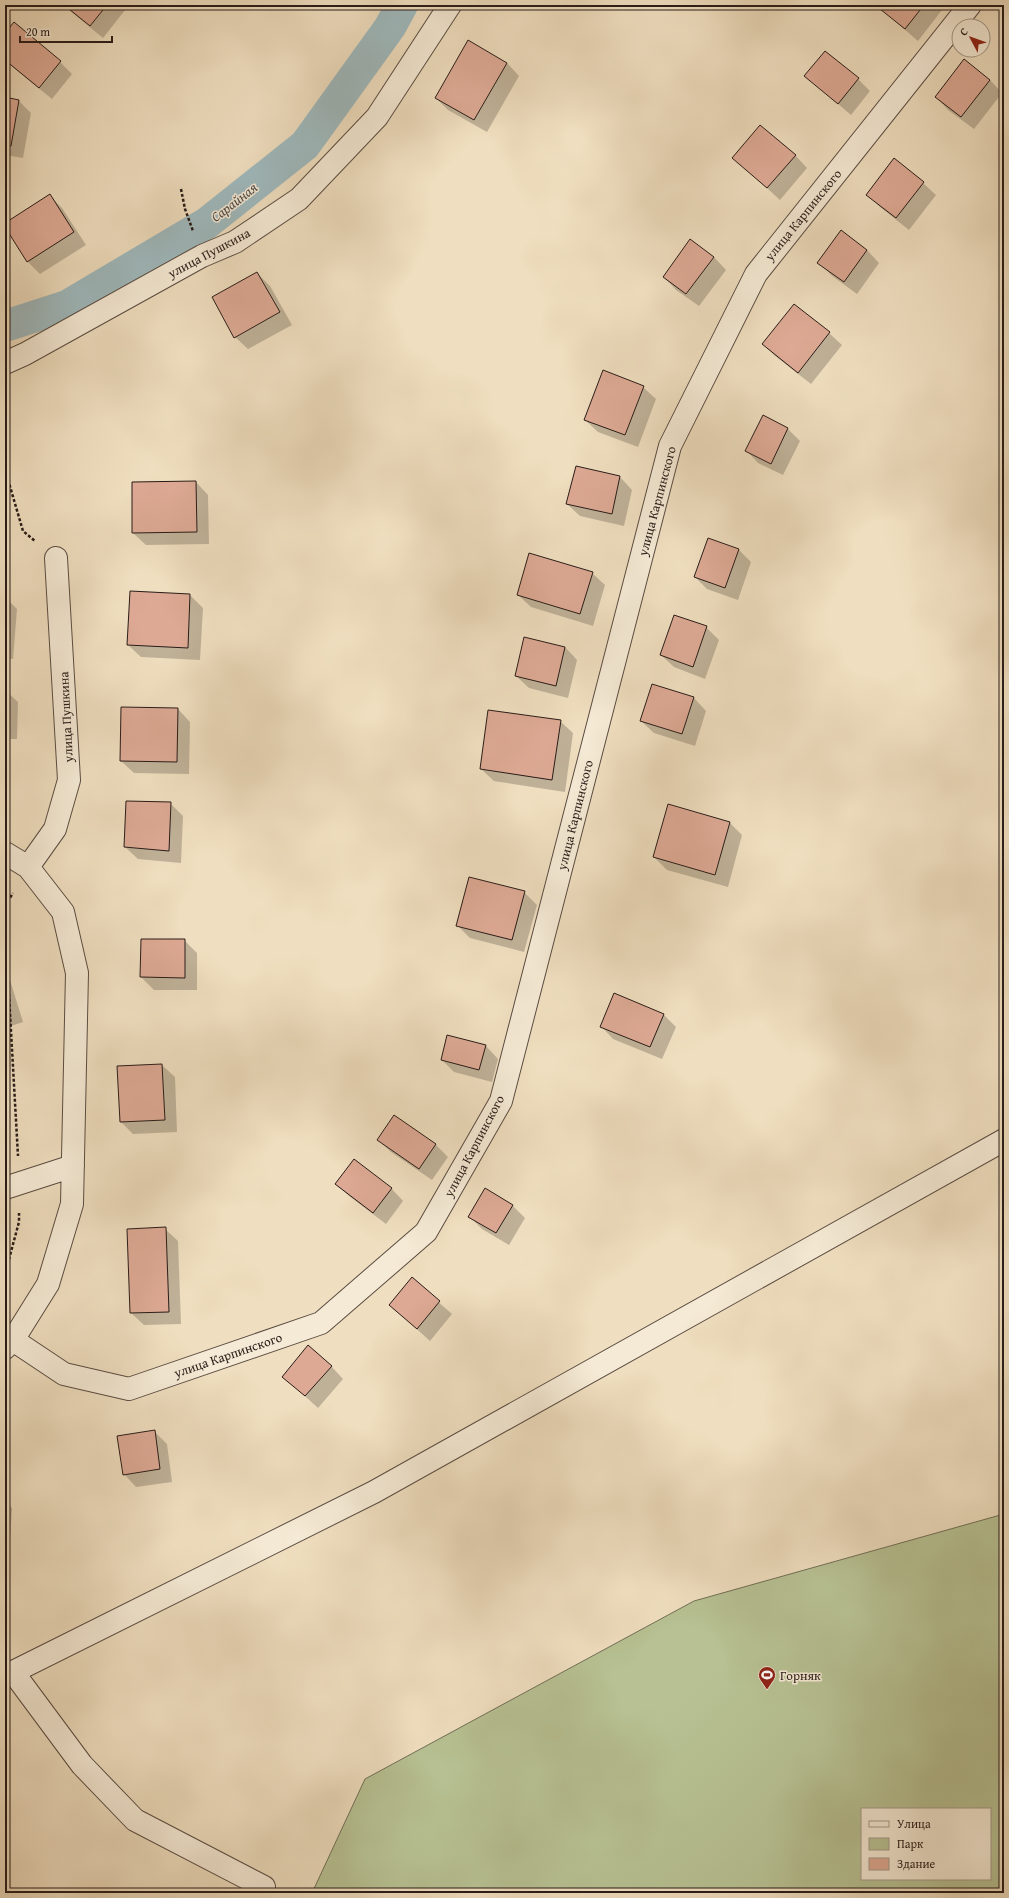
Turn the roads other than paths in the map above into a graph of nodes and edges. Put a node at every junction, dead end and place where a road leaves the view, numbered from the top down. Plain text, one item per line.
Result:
1 (450, 5) edge
2 (970, 5) edge
3 (5, 363) edge
4 (56, 558) road end
5 (5, 853) edge
6 (28, 867) junction
7 (1004, 1140) edge
8 (73, 1166) junction
9 (12, 1185) edge
10 (9, 1344) edge
11 (9, 1674) edge
12 (261, 1893) edge

1 - 3 street, улица Пушкина
2 - 10 street, улица Карпинского
4 - 6 street, улица Пушкина
5 - 6 street
6 - 8 street
7 - 11 street
8 - 9 street
8 - 10 street
11 - 12 street

